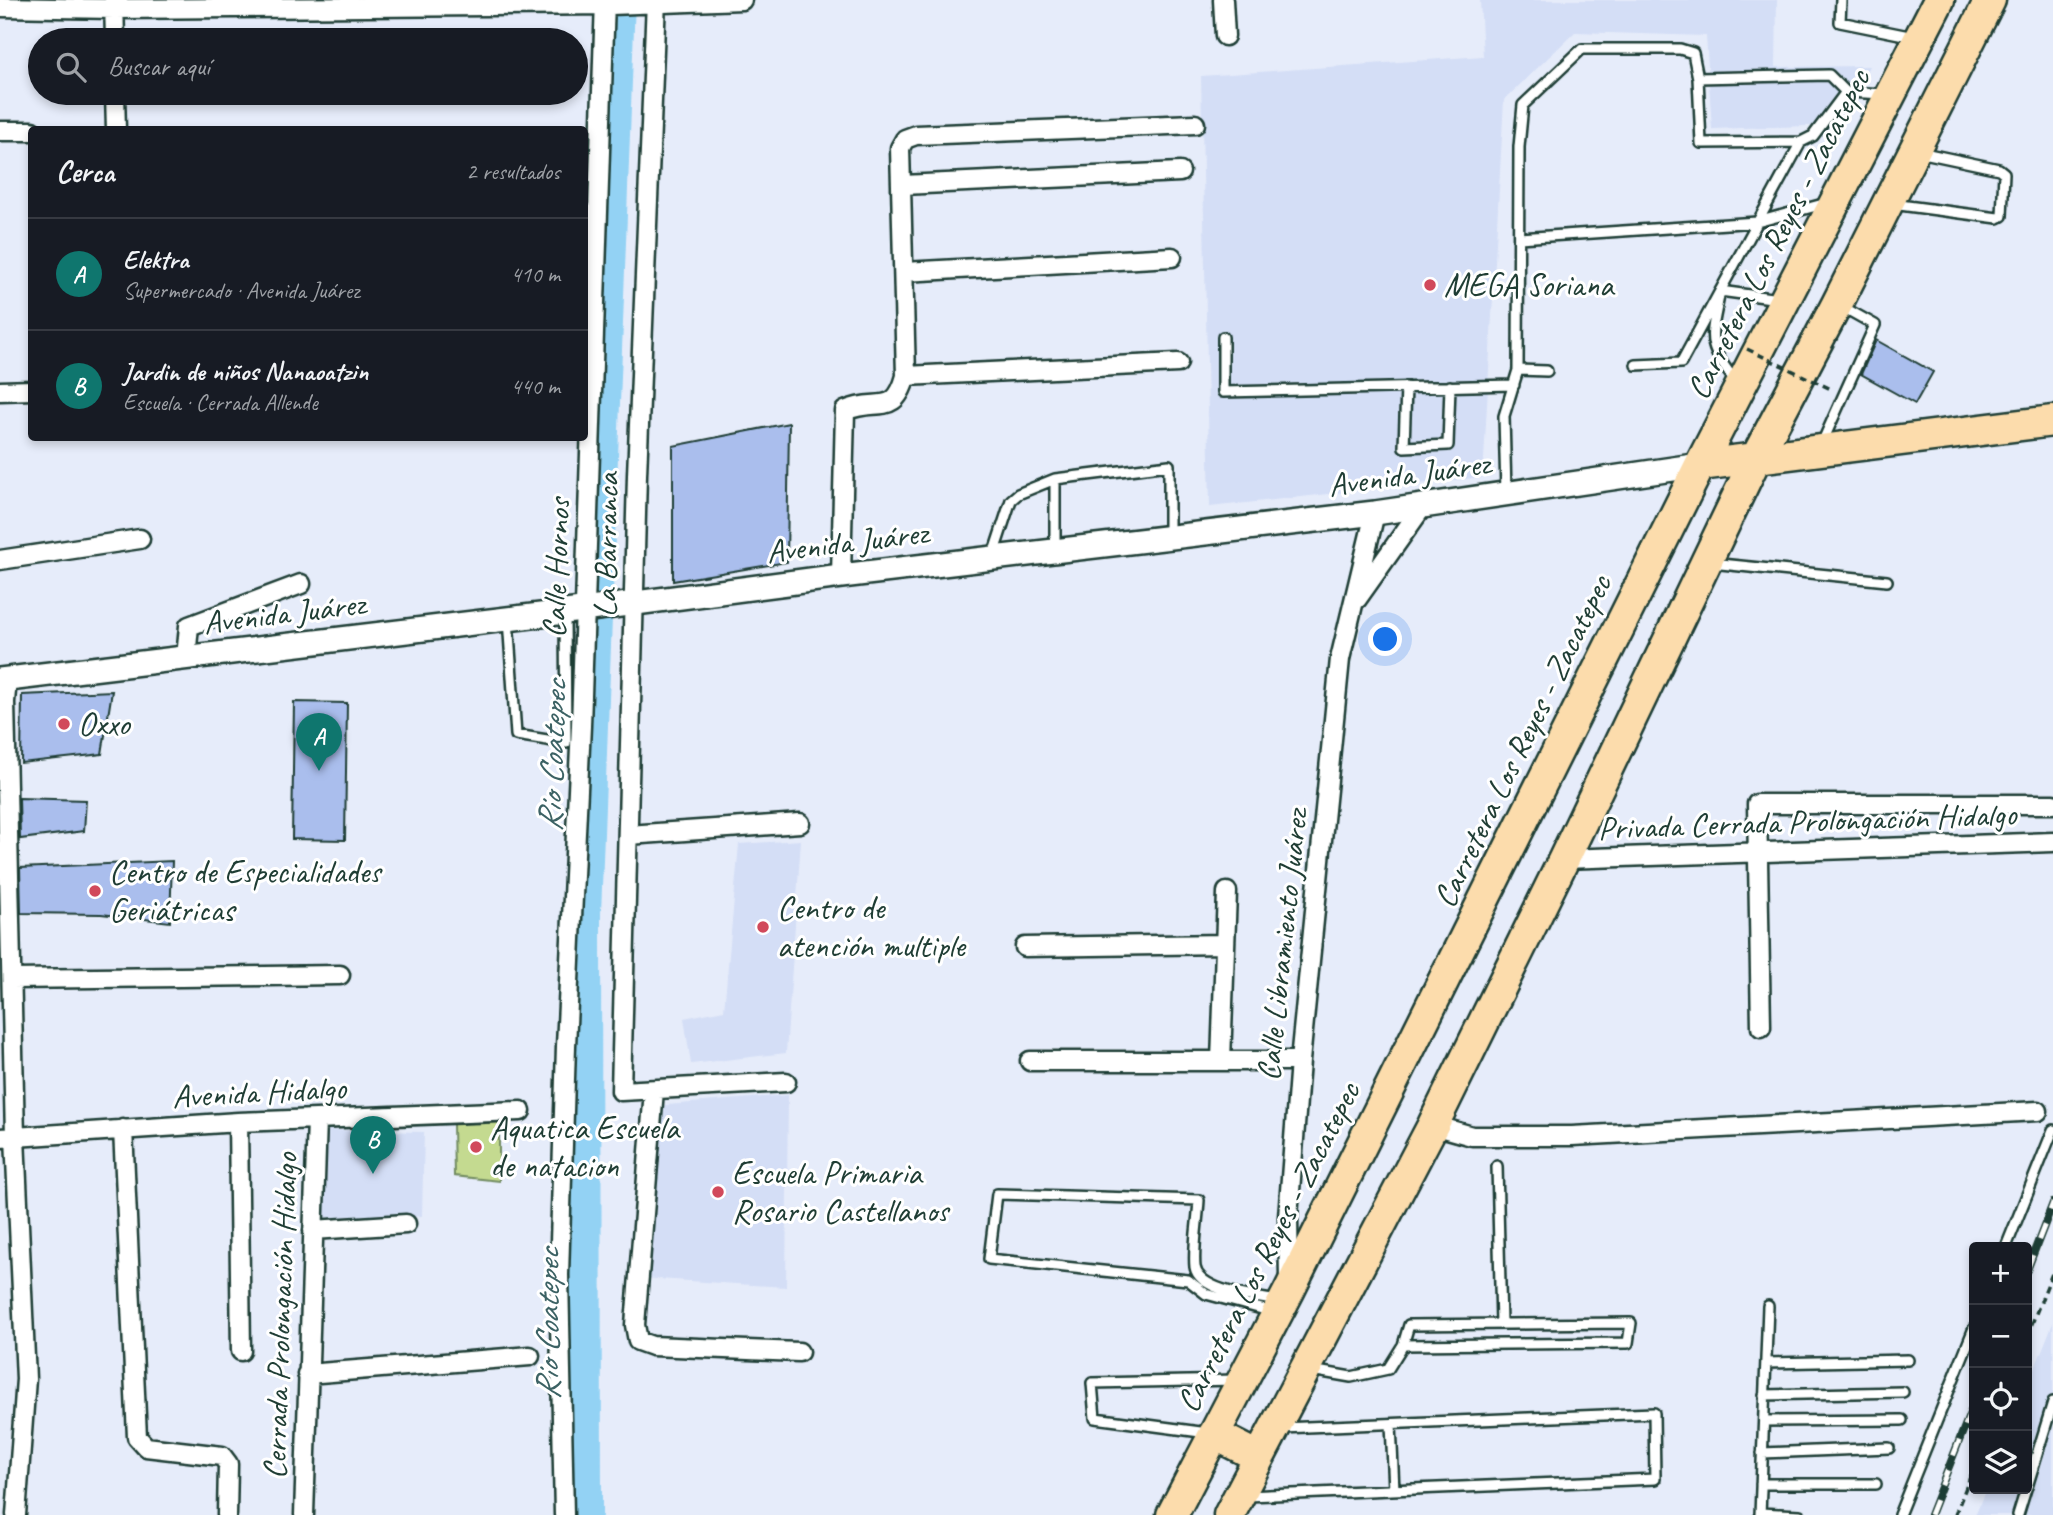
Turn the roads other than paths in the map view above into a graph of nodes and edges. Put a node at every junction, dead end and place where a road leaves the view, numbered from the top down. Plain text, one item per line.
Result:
1 (742, 0) edge
2 (1223, 0) edge
3 (1841, 0) edge
4 (1939, 0) edge
5 (1990, 0) edge
6 (607, 3) edge
7 (654, 3) edge
8 (114, 4) edge
9 (0, 7) edge
10 (114, 28) edge
11 (1225, 36) dead end
12 (1919, 38) junction
13 (1698, 78) junction
14 (1846, 92) junction
15 (1891, 94) junction
16 (115, 105) edge
17 (1195, 124) dead end
18 (116, 126) edge
19 (0, 131) edge
20 (28, 131) edge
21 (1801, 142) junction
22 (1914, 151) junction
23 (1180, 172) dead end
24 (903, 185) junction
25 (1836, 201) junction
26 (1887, 203) junction
27 (1757, 222) junction
28 (1519, 238) junction
29 (1172, 257) dead end
30 (904, 272) junction
31 (1720, 290) junction
32 (1785, 300) junction
33 (1837, 303) junction
34 (1223, 337) dead end
35 (1178, 363) dead end
36 (1636, 365) dead end
37 (1518, 370) junction
38 (1547, 371) dead end
39 (906, 376) junction
40 (1514, 385) junction
41 (1450, 386) junction
42 (1406, 387) junction
43 (1741, 387) junction
44 (28, 390) edge
45 (0, 391) edge
46 (588, 398) edge
47 (2053, 421) edge
48 (586, 441) edge
49 (1819, 451) junction
50 (1756, 458) junction
51 (1700, 465) junction
52 (1055, 479) junction
53 (1506, 494) junction
54 (1423, 506) junction
55 (1375, 513) junction
56 (1169, 537) junction
57 (140, 539) dead end
58 (1055, 551) junction
59 (992, 558) junction
60 (0, 560) edge
61 (1706, 562) junction
62 (841, 576) junction
63 (1887, 581) dead end
64 (301, 584) dead end
65 (625, 605) junction
66 (1351, 607) junction
67 (580, 610) junction
68 (508, 619) junction
69 (186, 658) junction
70 (4, 680) edge
71 (2053, 804) edge
72 (800, 823) dead end
73 (628, 835) junction
74 (2053, 842) edge
75 (1757, 851) junction
76 (1564, 859) junction
77 (1227, 892) dead end
78 (1225, 944) junction
79 (1025, 947) dead end
80 (340, 975) dead end
81 (12, 979) junction
82 (1761, 1027) dead end
83 (1030, 1061) dead end
84 (1221, 1061) junction
85 (1300, 1061) junction
86 (786, 1082) dead end
87 (654, 1090) junction
88 (521, 1111) dead end
89 (2038, 1111) dead end
90 (317, 1119) junction
91 (239, 1122) junction
92 (1433, 1125) junction
93 (123, 1129) junction
94 (2053, 1130) edge
95 (8, 1138) edge
96 (1497, 1166) dead end
97 (406, 1224) dead end
98 (313, 1230) junction
99 (2008, 1242) edge
100 (1283, 1302) junction
101 (1768, 1306) dead end
102 (1501, 1324) junction
103 (1969, 1340) edge
104 (1403, 1346) junction
105 (241, 1351) dead end
106 (799, 1352) dead end
107 (530, 1356) dead end
108 (1908, 1360) dead end
109 (1766, 1363) junction
110 (1305, 1369) junction
111 (307, 1374) junction
112 (1242, 1380) junction
113 (1902, 1392) dead end
114 (1764, 1395) junction
115 (2053, 1402) edge
116 (1902, 1420) dead end
117 (1763, 1421) junction
118 (1391, 1424) junction
119 (1274, 1428) junction
120 (1214, 1434) junction
121 (1889, 1448) dead end
122 (1762, 1452) junction
123 (1259, 1457) junction
124 (2032, 1469) edge
125 (1761, 1484) junction
126 (1876, 1484) dead end
127 (1394, 1490) junction
128 (2024, 1494) edge
129 (1233, 1506) edge
130 (1760, 1514) edge
131 (16, 1515) edge
132 (227, 1515) edge
133 (303, 1515) edge
134 (564, 1515) edge
135 (1172, 1515) edge
136 (1800, 1515) edge
137 (1899, 1515) edge
138 (2018, 1515) edge

1 - 7 street
2 - 11 street
3 - 12 lane
4 - 12 main road, Carretera Los Reyes - Zacatepec
5 - 22 main road
6 - 7 street
6 - 8 street
6 - 46 street, Calle Hornos
7 - 65 street, La Barranca
8 - 9 street
8 - 10 street
12 - 15 main road, Carretera Los Reyes - Zacatepec
13 - 14 lane
13 - 21 lane
13 - 28 lane
14 - 15 lane
14 - 21 lane
15 - 25 main road, Carretera Los Reyes - Zacatepec
16 - 18 street
17 - 24 street
19 - 20 street
21 - 27 lane
22 - 26 main road
22 - 26 lane
23 - 24 street
24 - 30 street
25 - 27 lane
25 - 32 main road, Carretera Los Reyes - Zacatepec
26 - 33 main road
27 - 28 lane
27 - 31 lane
28 - 37 lane
29 - 30 street
30 - 39 street
31 - 32 lane
31 - 36 lane
31 - 43 lane
32 - 43 main road, Carretera Los Reyes - Zacatepec
33 - 49 lane
33 - 50 main road
34 - 42 lane
35 - 39 street
37 - 38 lane
37 - 40 lane
39 - 62 street
40 - 41 lane
40 - 53 lane
41 - 42 lane
41 - 42 lane
43 - 51 main road, Carretera Los Reyes - Zacatepec
44 - 45 street
47 - 49 main road
48 - 67 street, Calle Hornos
49 - 50 main road
50 - 51 main road
50 - 61 main road
51 - 53 street, Avenida Juárez
51 - 100 main road, Carretera Los Reyes - Zacatepec
52 - 56 lane
52 - 58 lane
52 - 59 lane
53 - 54 street, Avenida Juárez
54 - 55 street, Avenida Juárez
54 - 66 street, Calle Libramiento Juárez
55 - 56 street, Avenida Juárez
55 - 66 street, Calle Libramiento Juárez
56 - 58 street, Avenida Juárez
57 - 60 street
58 - 59 street, Avenida Juárez
59 - 62 street, Avenida Juárez
61 - 63 lane
61 - 76 main road
62 - 65 street, Avenida Juárez
64 - 69 street
65 - 67 street, Avenida Juárez
65 - 73 street, La Barranca
66 - 85 street, Calle Libramiento Juárez
67 - 68 street, Avenida Juárez
67 - 68 lane
67 - 134 street, Calle Hornos
68 - 69 street, Avenida Juárez
69 - 70 street, Avenida Juárez
70 - 81 street
71 - 75 street
72 - 73 street
73 - 87 street, La Barranca
74 - 75 street, Privada Cerrada Prolongación Hidalgo
75 - 76 street, Privada Cerrada Prolongación Hidalgo
75 - 82 street
76 - 92 main road
77 - 78 street
78 - 79 street
78 - 84 street
80 - 81 street
81 - 95 street
83 - 84 street
84 - 85 street
85 - 100 street, Calle Libramiento Juárez
86 - 87 street
87 - 106 street
88 - 90 street, Avenida Hidalgo
89 - 92 street
90 - 91 street, Avenida Hidalgo
90 - 98 street, Cerrada Prolongación Hidalgo
91 - 93 street, Avenida Hidalgo
91 - 105 street
92 - 110 main road
93 - 95 street, Avenida Hidalgo
93 - 132 street
94 - 99 lane
95 - 131 street
96 - 102 lane
97 - 98 street
98 - 111 street, Cerrada Prolongación Hidalgo
100 - 100 lane
100 - 112 main road, Carretera Los Reyes - Zacatepec
101 - 109 lane
102 - 104 lane
102 - 104 lane
103 - 137 lane
104 - 110 lane
107 - 111 street
108 - 109 lane
109 - 114 lane
110 - 119 main road
111 - 133 street, Cerrada Prolongación Hidalgo
112 - 120 main road, Carretera Los Reyes - Zacatepec
112 - 120 lane
113 - 114 lane
114 - 117 lane
115 - 124 lane
116 - 117 lane
117 - 122 lane
118 - 119 lane
118 - 127 lane
118 - 127 lane
119 - 123 main road
120 - 123 main road
120 - 135 main road, Carretera Los Reyes - Zacatepec
121 - 122 lane
122 - 125 lane
123 - 129 main road
125 - 126 lane
125 - 130 lane
127 - 129 lane
128 - 138 lane
130 - 136 lane

